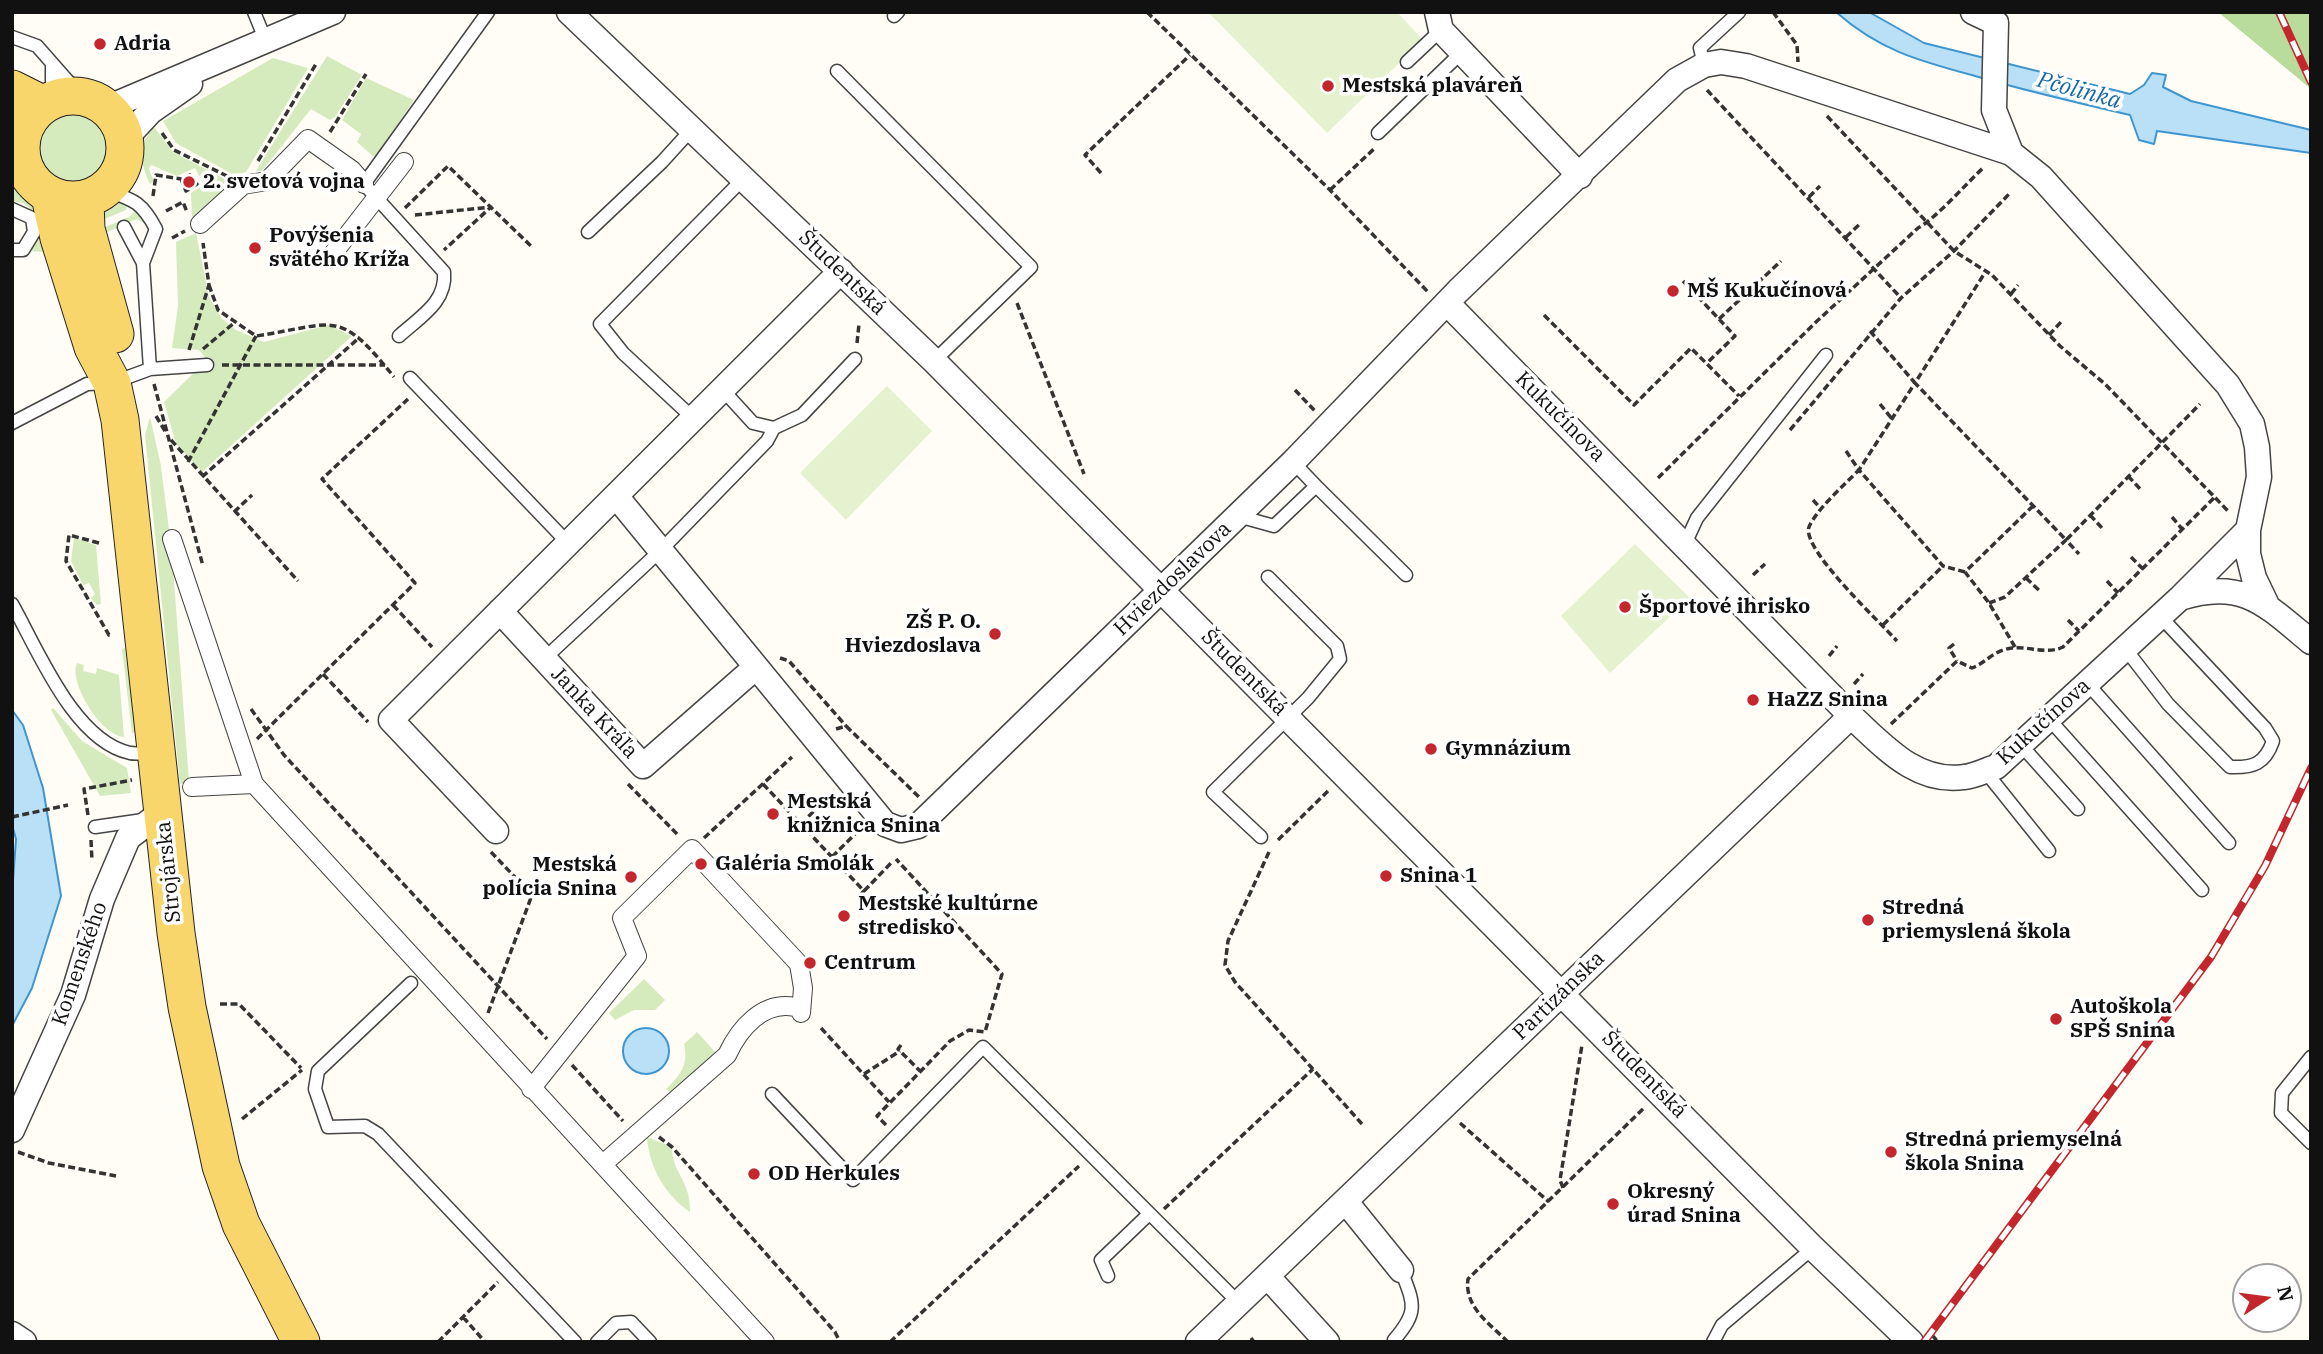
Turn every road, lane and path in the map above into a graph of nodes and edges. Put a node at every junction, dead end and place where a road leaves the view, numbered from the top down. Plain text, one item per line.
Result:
1 (254, 12) edge
2 (333, 12) edge
3 (488, 12) edge
4 (569, 12) edge
5 (1147, 12) edge
6 (1738, 12) edge
7 (1773, 12) edge
8 (1973, 12) edge
9 (1439, 21) edge
10 (12, 37) edge
11 (265, 39) junction
12 (1462, 51) junction
13 (1190, 55) junction
14 (231, 56) junction
15 (1407, 62) dead end
16 (52, 63) junction
17 (316, 64) dead end
18 (837, 71) dead end
19 (366, 74) dead end
20 (1705, 77) junction
21 (1795, 84) junction
22 (1823, 111) dead end
23 (41, 119) edge
24 (692, 129) junction
25 (162, 131) dead end
26 (1378, 133) dead end
27 (125, 139) junction
28 (319, 148) junction
29 (2011, 153) junction
30 (404, 162) dead end
31 (1983, 168) dead end
32 (1101, 173) dead end
33 (1580, 176) junction
34 (744, 178) junction
35 (181, 179) junction
36 (243, 185) junction
37 (1820, 186) dead end
38 (186, 191) junction
39 (370, 191) junction
40 (2010, 194) dead end
41 (81, 195) junction
42 (152, 197) dead end
43 (1809, 197) junction
44 (183, 202) junction
45 (491, 207) junction
46 (12, 209) edge
47 (161, 214) dead end
48 (396, 217) junction
49 (194, 219) junction
50 (1861, 223) dead end
51 (1928, 223) junction
52 (124, 227) dead end
53 (588, 232) dead end
54 (1846, 237) junction
55 (531, 246) dead end
56 (12, 250) edge
57 (1954, 251) junction
58 (332, 255) dead end
59 (433, 260) junction
60 (1781, 261) dead end
61 (143, 263) junction
62 (1875, 267) junction
63 (841, 271) junction
64 (1987, 271) junction
65 (1683, 281) dead end
66 (209, 285) junction
67 (2018, 285) dead end
68 (1011, 287) junction
69 (2011, 294) junction
70 (1901, 298) junction
71 (1445, 305) junction
72 (1544, 315) dead end
73 (1719, 319) junction
74 (2061, 322) dead end
75 (234, 323) junction
76 (1870, 331) junction
77 (399, 335) dead end
78 (2049, 335) junction
79 (256, 336) junction
80 (360, 337) junction
81 (202, 350) dead end
82 (178, 351) dead end
83 (1826, 355) dead end
84 (855, 359) dead end
85 (934, 362) junction
86 (1707, 363) junction
87 (207, 365) joint
88 (240, 365) junction
89 (328, 365) junction
90 (385, 365) junction
91 (150, 369) junction
92 (410, 378) joint
93 (112, 383) junction
94 (1915, 383) junction
95 (419, 388) junction
96 (722, 390) junction
97 (1739, 396) junction
98 (158, 404) dead end
99 (1880, 404) dead end
100 (2200, 404) dead end
101 (156, 416) dead end
102 (694, 418) junction
103 (1892, 419) junction
104 (12, 423) edge
105 (774, 428) junction
106 (1789, 431) dead end
107 (168, 435) junction
108 (2161, 444) junction
109 (1846, 451) dead end
110 (188, 462) junction
111 (1293, 463) junction
112 (1859, 470) junction
113 (1084, 474) dead end
114 (2128, 476) junction
115 (202, 477) junction
116 (1658, 478) dead end
117 (1316, 486) junction
118 (2142, 491) dead end
119 (252, 495) dead end
120 (616, 496) junction
121 (1813, 500) dead end
122 (2034, 505) junction
123 (1822, 510) junction
124 (234, 512) junction
125 (2090, 515) junction
126 (1237, 516) junction
127 (2172, 517) dead end
128 (2103, 529) dead end
129 (2183, 530) junction
130 (2249, 530) junction
131 (172, 539) dead end
132 (2066, 540) junction
133 (568, 542) junction
134 (99, 543) dead end
135 (1685, 544) junction
136 (661, 550) junction
137 (2079, 554) dead end
138 (2131, 557) dead end
139 (1765, 564) dead end
140 (1943, 566) junction
141 (2143, 569) junction
142 (1965, 572) junction
143 (205, 573) dead end
144 (1406, 575) dead end
145 (1753, 575) dead end
146 (1268, 577) dead end
147 (2026, 578) junction
148 (299, 581) dead end
149 (2107, 581) dead end
150 (1162, 589) junction
151 (2040, 592) dead end
152 (2118, 593) junction
153 (2180, 598) junction
154 (1793, 599) dead end
155 (1989, 603) junction
156 (12, 604) edge
157 (393, 605) junction
158 (2267, 605) junction
159 (1783, 609) dead end
160 (500, 611) junction
161 (2159, 615) junction
162 (2068, 620) dead end
163 (1882, 625) junction
164 (2079, 631) junction
165 (113, 635) dead end
166 (1897, 641) dead end
167 (2311, 642) edge
168 (1954, 644) dead end
169 (1838, 646) dead end
170 (2015, 647) junction
171 (2124, 648) junction
172 (436, 650) dead end
173 (1829, 656) dead end
174 (544, 659) junction
175 (763, 661) junction
176 (1957, 661) junction
177 (323, 674) junction
178 (1863, 674) dead end
179 (2087, 683) junction
180 (1854, 684) dead end
181 (246, 699) dead end
182 (1852, 716) junction
183 (1289, 718) junction
184 (2049, 719) junction
185 (846, 726) junction
186 (1887, 728) dead end
187 (375, 729) dead end
188 (833, 729) dead end
189 (266, 731) junction
190 (2021, 745) junction
191 (157, 752) junction
192 (244, 753) junction
193 (792, 757) dead end
194 (1985, 771) junction
195 (848, 778) junction
196 (626, 783) dead end
197 (763, 784) junction
198 (254, 785) junction
199 (192, 787) dead end
200 (1327, 791) dead end
201 (922, 800) dead end
202 (68, 805) dead end
203 (2078, 809) dead end
204 (158, 815) junction
205 (12, 817) edge
206 (881, 819) junction
207 (801, 824) junction
208 (95, 827) dead end
209 (1261, 837) dead end
210 (491, 839) joint
211 (2229, 844) dead end
212 (692, 849) junction
213 (2049, 851) dead end
214 (832, 857) junction
215 (2202, 890) dead end
216 (411, 984) dead end
217 (498, 985) junction
218 (1563, 993) junction
219 (220, 1004) dead end
220 (821, 1028) dead end
221 (481, 1031) junction
222 (1584, 1035) dead end
223 (901, 1045) dead end
224 (900, 1051) junction
225 (561, 1054) junction
226 (2311, 1057) edge
227 (1313, 1069) junction
228 (920, 1071) junction
229 (864, 1074) junction
230 (531, 1089) junction
231 (772, 1094) dead end
232 (889, 1102) junction
233 (1650, 1103) dead end
234 (877, 1116) dead end
235 (242, 1119) dead end
236 (1460, 1123) dead end
237 (1362, 1124) dead end
238 (643, 1128) junction
239 (12, 1130) edge
240 (2311, 1143) edge
241 (12, 1150) edge
242 (1091, 1156) junction
243 (603, 1164) junction
244 (116, 1176) dead end
245 (1563, 1188) junction
246 (1346, 1202) junction
247 (1549, 1202) junction
248 (1154, 1214) junction
249 (1813, 1248) junction
250 (1401, 1270) joint
251 (509, 1272) junction
252 (1108, 1276) dead end
253 (1268, 1278) junction
254 (1238, 1303) junction
255 (463, 1317) junction
256 (12, 1334) edge
257 (442, 1337) junction
258 (1394, 1339) dead end
259 (24, 1342) edge
260 (301, 1342) edge
261 (438, 1342) edge
262 (446, 1342) edge
263 (485, 1342) edge
264 (575, 1342) edge
265 (597, 1342) edge
266 (650, 1342) edge
267 (765, 1342) edge
268 (840, 1342) edge
269 (890, 1342) edge
270 (1198, 1342) edge
271 (1327, 1342) edge
272 (1508, 1342) edge
273 (1713, 1342) edge
274 (1911, 1342) edge

1 - 11 lane
2 - 11 street
3 - 39 lane
4 - 24 street, Študentská
5 - 13 path
6 - 20 lane
7 - 21 path
8 - 29 street
9 - 12 street
9 - 15 lane
10 - 16 lane
11 - 14 street
12 - 26 lane
12 - 33 street
13 - 32 path
13 - 71 path
14 - 23 street
14 - 27 street
16 - 23 lane
16 - 23 lane
17 - 36 path
18 - 68 lane
19 - 28 path
20 - 21 street
20 - 33 street
20 - 43 path
21 - 29 street
22 - 51 path
23 - 27 main road
23 - 41 main road
24 - 34 street, Študentská
24 - 53 lane
25 - 36 path
27 - 41 main road
28 - 36 street
28 - 39 street
29 - 130 street
30 - 39 street
31 - 51 path
33 - 71 street
34 - 63 street, Študentská
34 - 102 lane
35 - 38 path
35 - 38 path
35 - 42 path
36 - 49 street
37 - 43 path
38 - 44 path
39 - 48 lane
39 - 58 street
40 - 57 path
41 - 61 lane
41 - 93 main road
43 - 54 path
44 - 47 path
44 - 49 path
45 - 48 path
45 - 48 path
45 - 55 path
45 - 59 path
46 - 56 lane
48 - 59 lane
49 - 66 path
50 - 54 path
51 - 57 path
51 - 62 path
52 - 61 lane
54 - 62 path
57 - 64 path
57 - 70 path
59 - 77 lane
60 - 73 path
61 - 91 lane
62 - 70 path
62 - 97 path
63 - 85 street, Študentská
63 - 96 street
64 - 69 path
64 - 94 path
65 - 73 path
66 - 75 path
66 - 82 path
67 - 69 path
68 - 85 lane
68 - 113 path
69 - 78 path
70 - 76 path
71 - 111 street, Hviezdoslavova
71 - 135 street, Kukučínova
72 - 86 path
73 - 86 path
74 - 78 path
75 - 79 path
75 - 81 path
76 - 94 path
76 - 106 path
78 - 108 path
79 - 80 path
79 - 88 path
80 - 89 path
80 - 90 path
83 - 135 lane
84 - 105 lane
85 - 150 street, Študentská
86 - 97 path
87 - 88 path
87 - 91 lane
88 - 89 path
88 - 110 path
89 - 90 path
89 - 115 path
90 - 92 path
91 - 93 lane
92 - 95 lane
93 - 104 lane
93 - 191 main road, Strojárska
94 - 103 path
94 - 122 path
95 - 133 lane
95 - 157 path
96 - 102 street
96 - 105 lane
97 - 116 path
98 - 107 path
99 - 103 path
100 - 108 path
101 - 107 path
102 - 120 street
103 - 112 path
105 - 136 lane
107 - 110 path
107 - 143 path
108 - 114 path
108 - 129 path
109 - 112 path
110 - 115 path
111 - 117 lane
111 - 126 street, Hviezdoslavova
112 - 123 path
112 - 140 path
114 - 118 path
114 - 125 path
115 - 124 path
117 - 126 lane
117 - 144 lane
119 - 124 path
120 - 133 street
120 - 136 street
121 - 123 path
122 - 132 path
122 - 142 path
123 - 163 path
124 - 148 path
125 - 128 path
125 - 132 path
126 - 150 street, Hviezdoslavova
127 - 129 path
129 - 141 path
130 - 153 street
130 - 158 street
131 - 192 street
132 - 137 path
132 - 147 path
133 - 160 street
134 - 165 path
135 - 182 street, Kukučínova
136 - 174 lane
136 - 175 street
138 - 141 path
139 - 145 path
140 - 142 path
140 - 163 path
141 - 152 path
142 - 155 path
146 - 183 lane
147 - 151 path
147 - 155 path
149 - 152 path
150 - 183 street, Študentská
150 - 206 street, Hviezdoslavova
152 - 164 path
153 - 158 street, Kukučínova
153 - 161 street, Kukučínova
154 - 159 path
155 - 170 path
156 - 191 lane
157 - 172 path
157 - 177 path
158 - 167 street
160 - 174 street, Janka Kráľa
160 - 210 street
161 - 171 street, Kukučínova
161 - 171 lane
162 - 164 path
163 - 166 path
164 - 170 path
168 - 176 path
169 - 173 path
170 - 176 path
171 - 179 street, Kukučínova
174 - 175 street, Janka Kráľa
175 - 185 path
175 - 195 street
176 - 186 path
177 - 187 path
177 - 189 path
178 - 180 path
179 - 184 street, Kukučínova
179 - 211 lane
181 - 189 path
182 - 194 street, Kukučínova
182 - 218 street, Partizánska
183 - 209 lane
183 - 218 street, Študentská
184 - 190 street, Kukučínova
184 - 215 lane
185 - 188 path
185 - 201 path
189 - 192 path
189 - 217 path
190 - 194 street, Kukučínova
190 - 203 lane
191 - 204 main road, Strojárska
192 - 198 street
193 - 197 path
194 - 213 lane
195 - 206 street
195 - 207 path
196 - 212 path
197 - 207 path
197 - 212 path
198 - 199 street
198 - 221 street
200 - 227 path
202 - 205 path
204 - 208 lane
204 - 239 street, Komenského
204 - 260 main road, Strojárska
206 - 214 path
207 - 214 path
210 - 217 path
212 - 225 street
212 - 238 street
214 - 228 path
216 - 251 lane
217 - 221 path
217 - 225 path
218 - 246 street, Partizánska
218 - 249 street, Študentská
219 - 235 path
220 - 229 path
221 - 230 street
222 - 245 path
223 - 224 path
224 - 228 path
224 - 229 path
225 - 230 street
225 - 238 path
226 - 240 lane
227 - 237 path
227 - 248 path
228 - 232 path
229 - 232 path
230 - 243 street
231 - 242 lane
232 - 234 path
233 - 245 path
236 - 247 path
238 - 243 street
238 - 268 path
241 - 244 path
242 - 248 lane
242 - 269 path
243 - 267 street
245 - 247 path
246 - 250 street
246 - 253 street, Partizánska
247 - 272 path
248 - 252 lane
248 - 254 lane
249 - 273 lane
249 - 274 street, Študentská
250 - 258 lane
251 - 255 path
251 - 264 lane
253 - 254 street, Partizánska
253 - 271 street
254 - 270 street, Partizánska
255 - 257 path
255 - 263 path
256 - 259 street
257 - 261 path
257 - 262 path
265 - 266 lane

